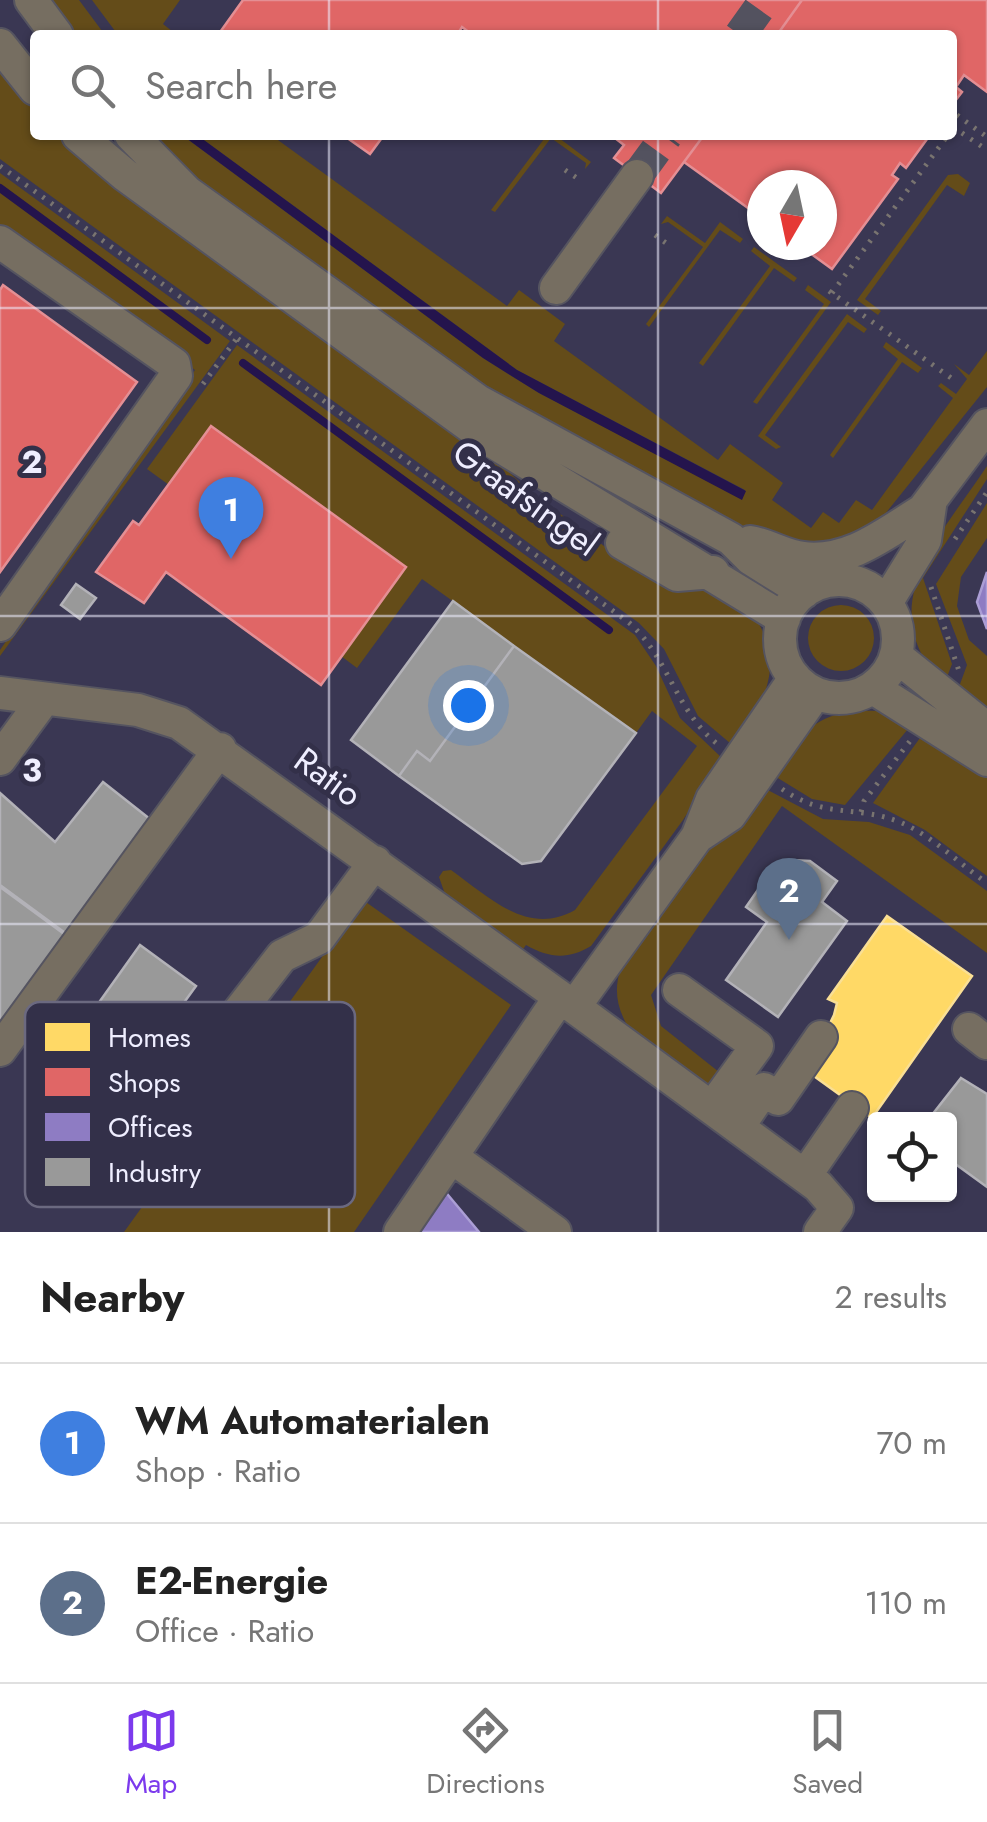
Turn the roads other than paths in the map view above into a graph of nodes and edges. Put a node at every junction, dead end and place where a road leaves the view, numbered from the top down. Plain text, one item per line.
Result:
1 (31, 0) edge
2 (53, 30) edge
3 (0, 45) edge
4 (30, 83) edge
5 (85, 140) edge
6 (136, 140) edge
7 (638, 176) tunnel mouth
8 (0, 242) edge
9 (556, 288) dead end
10 (987, 425) edge
11 (930, 506) junction
12 (731, 539) junction
13 (804, 592) junction
14 (876, 595) junction
15 (784, 619) junction
16 (0, 626) edge
17 (896, 656) junction
18 (806, 686) junction
19 (873, 688) junction
20 (15, 701) edge
21 (987, 729) edge
22 (220, 748) junction
23 (0, 759) edge
24 (987, 760) edge
25 (376, 862) junction
26 (679, 990) dead end
27 (35, 1002) edge
28 (246, 1002) edge
29 (567, 1002) junction
30 (25, 1016) edge
31 (821, 1038) dead end
32 (0, 1050) edge
33 (852, 1108) dead end
34 (725, 1118) junction
35 (453, 1158) junction
36 (812, 1181) junction
37 (400, 1232) edge
38 (555, 1232) edge
39 (820, 1232) edge

1 - 2 street
3 - 4 street
5 - 15 street, Graafsingel
6 - 12 street, Graafsingel
7 - 9 street
8 - 16 street
10 - 11 street
11 - 12 street
11 - 14 street
12 - 13 street, Graafsingel
13 - 14 street
13 - 15 street
14 - 17 street
15 - 18 street
17 - 19 street
17 - 21 street
18 - 19 street
18 - 29 street
19 - 24 street
20 - 22 street, Ratio
20 - 23 street
22 - 25 street, Ratio
22 - 27 street
25 - 28 street
25 - 29 street, Ratio
26 - 34 street
29 - 34 street, Ratio
29 - 35 street
30 - 32 street
31 - 34 street
33 - 36 street
34 - 36 street, Ratio
35 - 37 street
35 - 38 street
36 - 39 street

